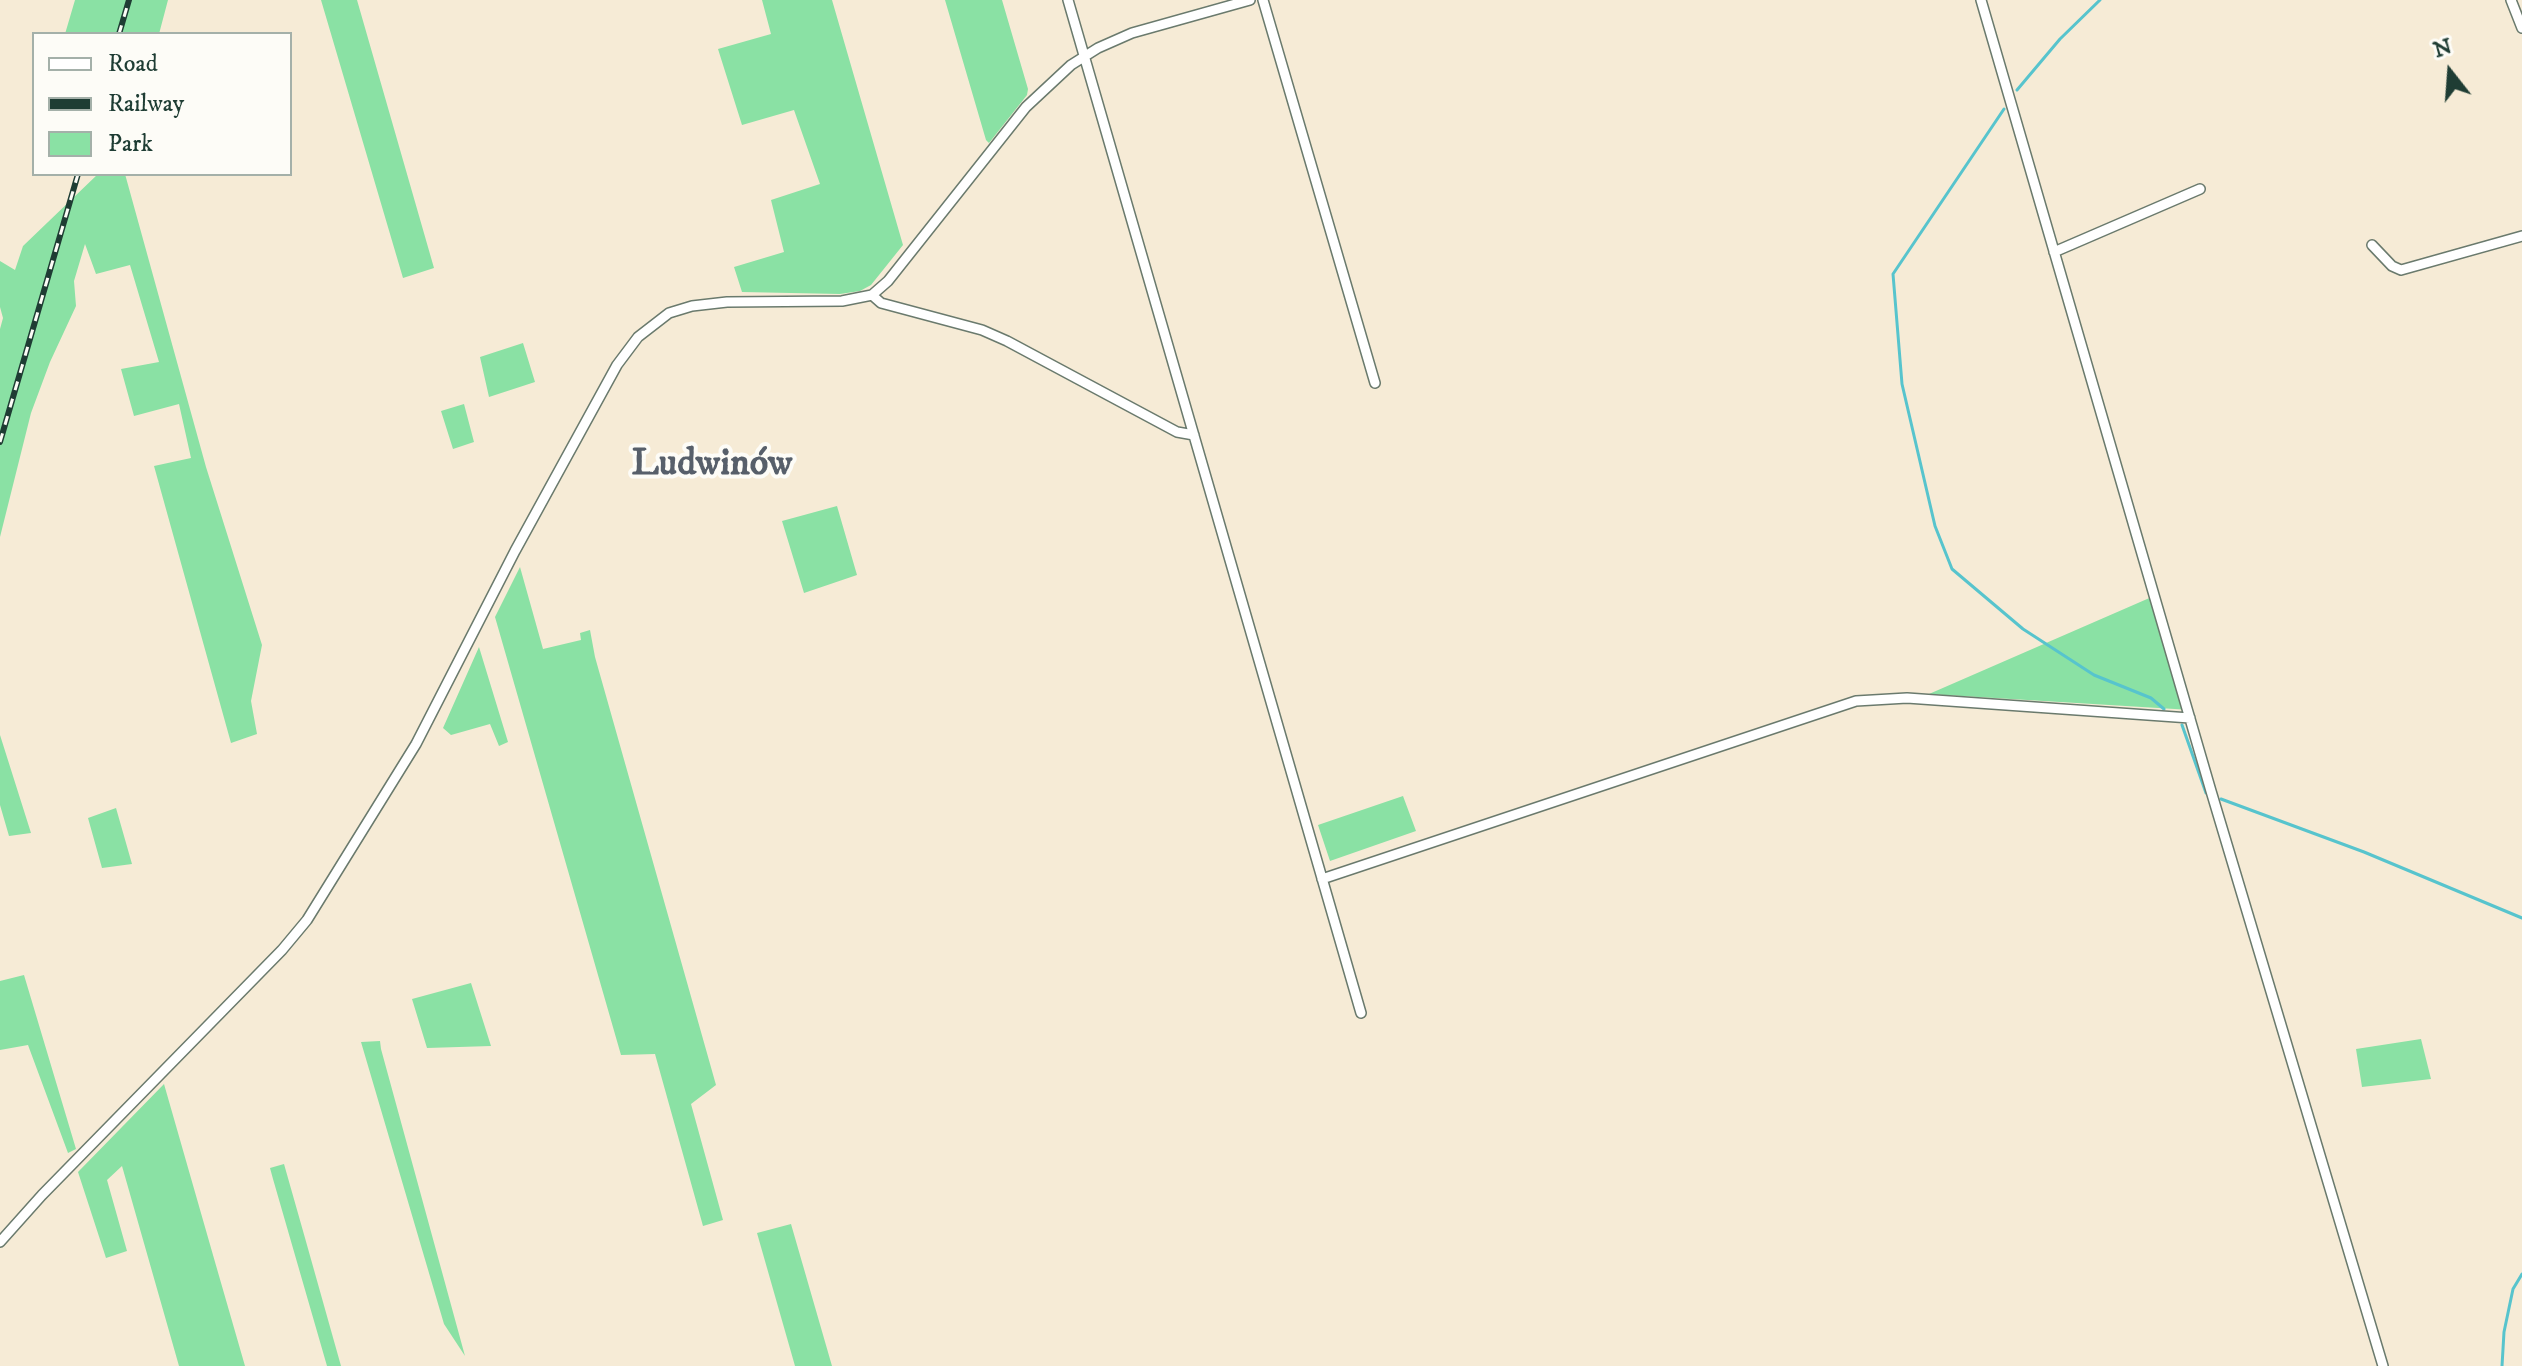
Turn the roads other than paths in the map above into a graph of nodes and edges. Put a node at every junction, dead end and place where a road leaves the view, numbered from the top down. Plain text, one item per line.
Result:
1 (1068, 0) edge
2 (1250, 0) edge
3 (1263, 0) edge
4 (1981, 0) edge
5 (2511, 0) edge
6 (2522, 28) edge
7 (1084, 57) junction
8 (2200, 189) dead end
9 (2522, 236) edge
10 (2372, 245) dead end
11 (2054, 252) junction
12 (872, 295) junction
13 (1375, 383) dead end
14 (1194, 435) junction
15 (2190, 718) junction
16 (1322, 879) junction
17 (1361, 1013) dead end
18 (0, 1242) edge
19 (2383, 1366) edge

1 - 7 street
2 - 7 street
3 - 13 street
4 - 11 street
5 - 6 street
7 - 12 street
7 - 14 street
8 - 11 street
9 - 10 street
11 - 15 street
12 - 14 street
12 - 18 street
14 - 16 street
15 - 16 street
15 - 19 street
16 - 17 street

